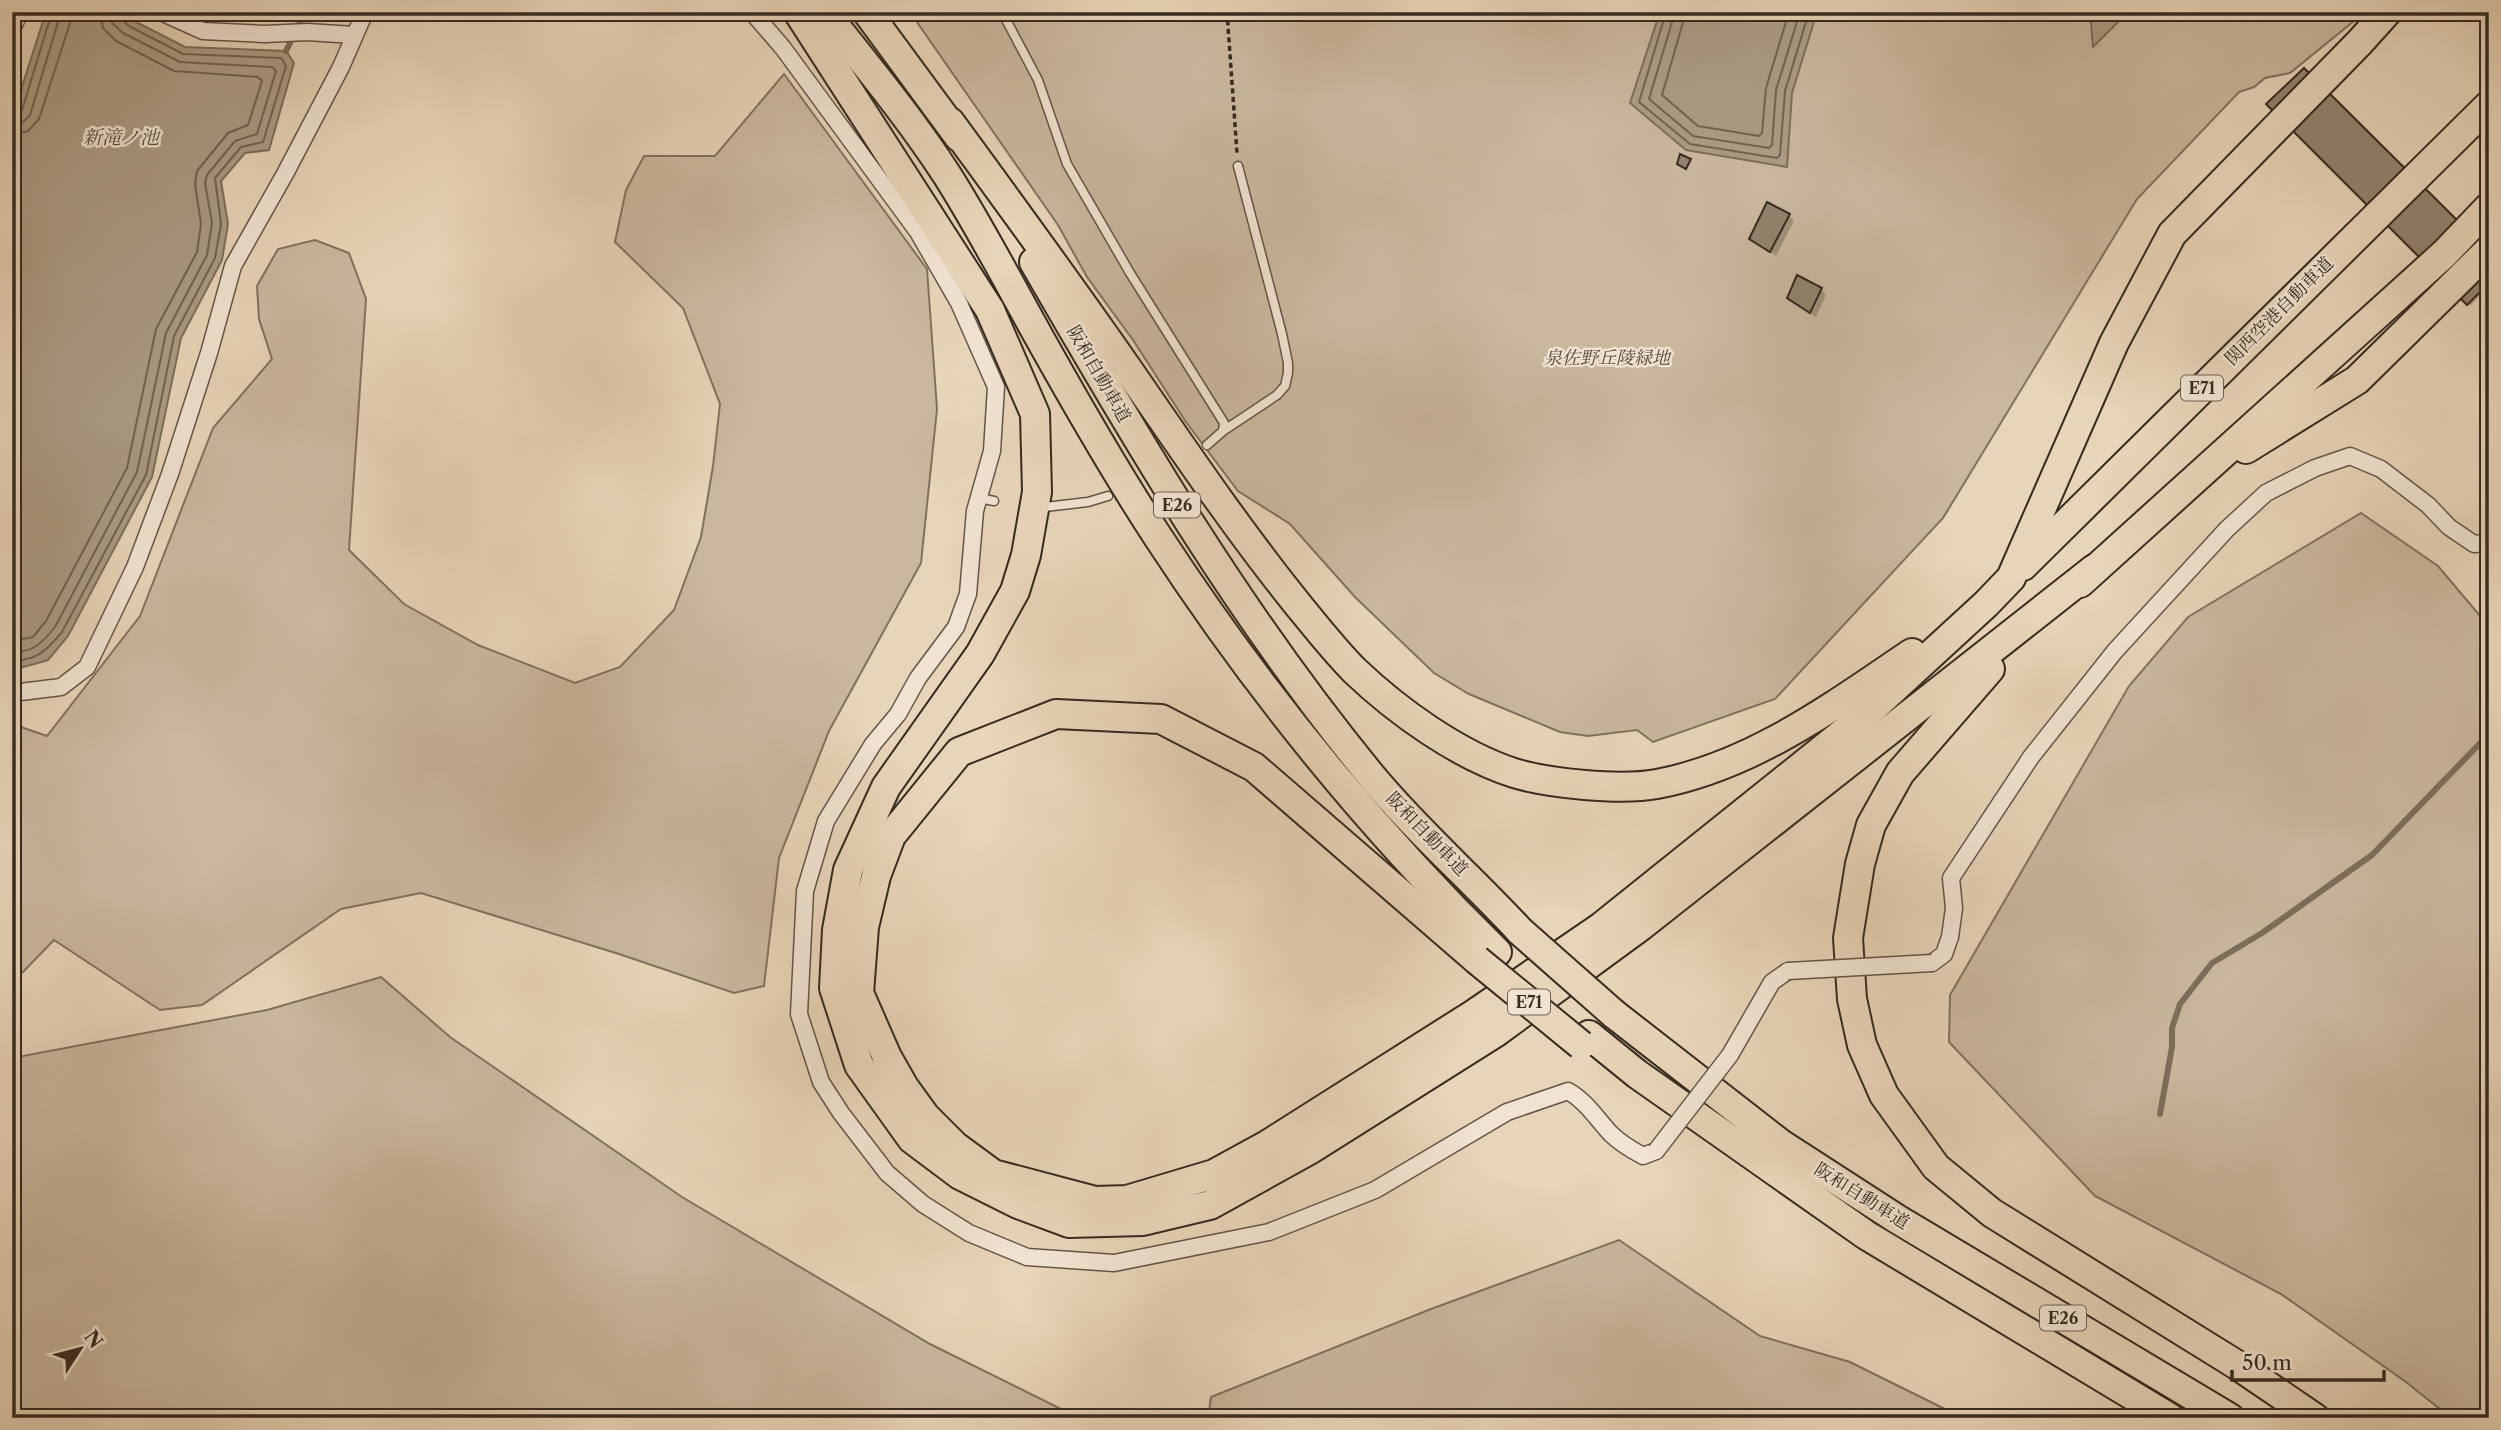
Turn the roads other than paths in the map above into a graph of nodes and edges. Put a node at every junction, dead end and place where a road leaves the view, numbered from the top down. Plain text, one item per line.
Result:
1 (20, 12) edge
2 (161, 12) edge
3 (365, 12) edge
4 (752, 12) edge
5 (797, 12) edge
6 (824, 12) edge
7 (867, 12) edge
8 (1002, 12) edge
9 (2387, 12) edge
10 (12, 29) edge
11 (346, 34) junction
12 (2489, 105) edge
13 (950, 122) junction
14 (1238, 166) road end
15 (2489, 207) edge
16 (2489, 250) edge
17 (1223, 431) junction
18 (1207, 445) dead end
19 (2180, 490) junction
20 (1108, 496) dead end
21 (1045, 507) dead end
22 (2489, 543) edge
23 (2094, 569) junction
24 (2011, 578) junction
25 (1986, 604) junction
26 (12, 693) edge
27 (1487, 956) junction
28 (2171, 1418) edge
29 (2230, 1418) edge
30 (2315, 1418) edge

1 - 10 street
2 - 11 street
3 - 11 street
4 - 22 street, bridge
5 - 23 highway
6 - 27 highway, 阪和自動車道 / E26
7 - 13 highway, 阪和自動車道 / E26
8 - 17 lane
9 - 24 highway
11 - 26 street
12 - 24 highway, 関西空港自動車道 / E71
13 - 25 highway
13 - 29 highway, 阪和自動車道 / E26, bridge
14 - 17 lane
15 - 19 highway
16 - 19 highway
17 - 18 lane
19 - 23 highway
20 - 21 lane
23 - 30 highway
24 - 25 highway, 関西空港自動車道
25 - 27 highway
27 - 28 highway, 阪和自動車道 / E26

